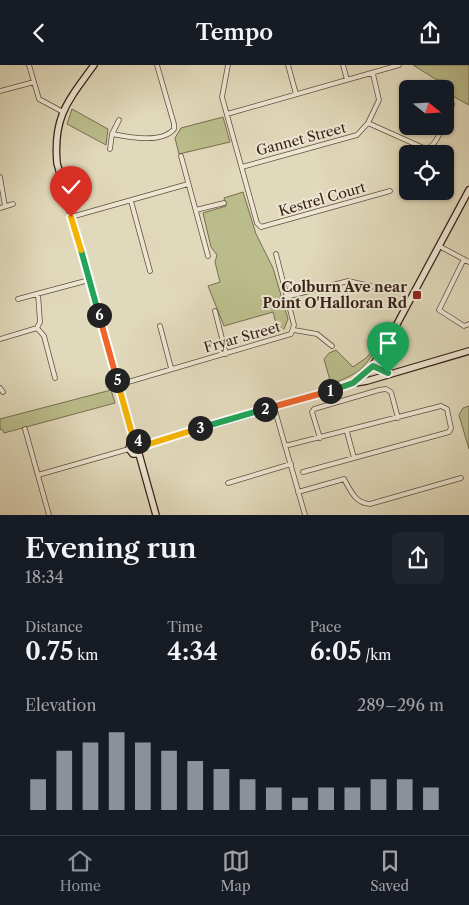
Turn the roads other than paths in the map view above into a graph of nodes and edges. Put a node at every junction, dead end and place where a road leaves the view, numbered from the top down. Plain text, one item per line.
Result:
1 (29, 65) edge
2 (94, 65) edge
3 (157, 65) edge
4 (228, 65) edge
5 (288, 65) edge
6 (343, 65) edge
7 (399, 65) edge
8 (372, 73) junction
9 (347, 80) junction
10 (34, 82) junction
11 (0, 91) edge
12 (296, 94) junction
13 (63, 112) junction
14 (227, 114) junction
15 (119, 120) dead end
16 (368, 123) junction
17 (112, 134) junction
18 (438, 135) edge
19 (110, 149) dead end
20 (180, 156) dead end
21 (242, 167) junction
22 (0, 177) edge
23 (188, 184) junction
24 (469, 190) edge
25 (390, 191) dead end
26 (131, 201) junction
27 (224, 203) dead end
28 (13, 204) dead end
29 (2, 207) edge
30 (196, 210) junction
31 (71, 217) junction
32 (439, 246) junction
33 (276, 254) dead end
34 (208, 256) dead end
35 (464, 259) junction
36 (469, 262) edge
37 (150, 271) dead end
38 (89, 280) junction
39 (375, 287) dead end
40 (38, 294) junction
41 (286, 297) junction
42 (18, 299) dead end
43 (215, 311) dead end
44 (469, 324) edge
45 (160, 325) dead end
46 (38, 328) junction
47 (294, 330) junction
48 (0, 339) edge
49 (332, 346) dead end
50 (469, 351) edge
51 (226, 354) junction
52 (373, 366) junction
53 (171, 368) junction
54 (392, 373) junction
55 (55, 378) dead end
56 (353, 383) junction
57 (118, 385) junction
58 (274, 407) junction
59 (398, 418) junction
60 (25, 429) dead end
61 (347, 432) junction
62 (320, 438) junction
63 (134, 441) junction
64 (143, 446) junction
65 (285, 446) junction
66 (129, 449) junction
67 (139, 454) junction
68 (354, 458) junction
69 (291, 465) junction
70 (303, 472) dead end
71 (38, 475) junction
72 (461, 478) dead end
73 (228, 483) dead end
74 (298, 492) junction
75 (50, 515) edge
76 (156, 515) edge
77 (305, 515) edge

1 - 10 street
2 - 13 main road
3 - 17 street
4 - 14 street
5 - 12 street
6 - 9 street
7 - 8 street
8 - 9 street
8 - 16 street, Gannet Street
9 - 12 street
10 - 11 street
10 - 13 street
12 - 14 street
13 - 31 main road
14 - 21 street
15 - 17 street
16 - 18 street
16 - 21 street, Gannet Street
17 - 19 street
20 - 23 street
21 - 25 street, Kestrel Court
22 - 29 street
23 - 26 street
23 - 30 street
24 - 32 main road
26 - 31 street
26 - 37 street
27 - 30 street
28 - 29 street
30 - 34 street
31 - 38 main road
32 - 35 street
32 - 52 main road
33 - 41 street, Fryar Street
35 - 36 street
35 - 44 street
38 - 40 street
38 - 57 main road
39 - 41 street
40 - 42 street
40 - 46 street
41 - 47 street, Fryar Street
43 - 51 street
45 - 53 street
46 - 48 street
46 - 55 street
47 - 49 street
47 - 51 street, Fryar Street
50 - 54 main road
51 - 53 street, Fryar Street
52 - 54 main road
52 - 56 main road
53 - 57 street, Fryar Street
54 - 56 main road
56 - 58 main road
57 - 63 main road
58 - 64 main road
58 - 65 street
59 - 61 street
59 - 62 street
59 - 68 street
60 - 71 street
61 - 62 street
61 - 68 street
62 - 65 street
63 - 64 main road
63 - 66 main road
64 - 67 main road
65 - 69 street
66 - 67 main road
66 - 71 street
67 - 76 main road
68 - 70 street
69 - 73 street
69 - 74 street
71 - 75 street
72 - 74 street
74 - 77 street

